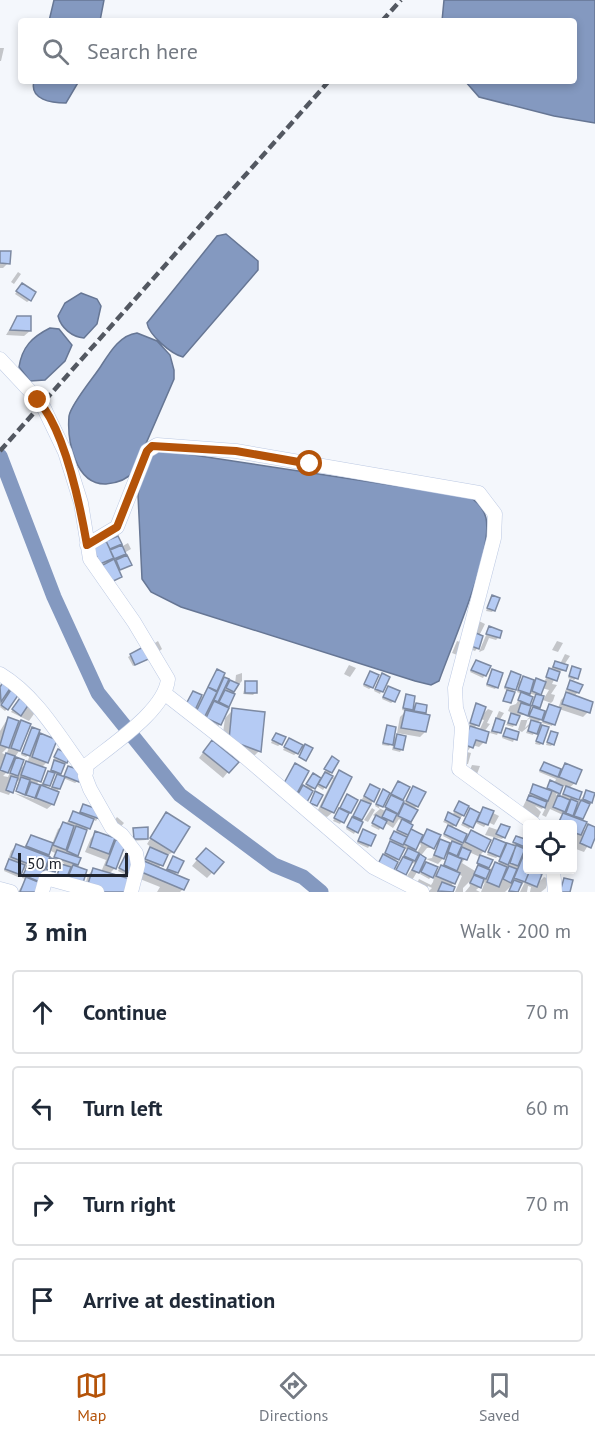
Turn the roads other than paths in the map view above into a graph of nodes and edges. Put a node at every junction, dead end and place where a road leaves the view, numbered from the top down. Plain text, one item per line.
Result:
1 (0, 359) edge
2 (87, 545) junction
3 (0, 674) edge
4 (165, 693) junction
5 (86, 769) junction
6 (527, 820) edge
7 (553, 874) edge
8 (0, 889) edge
9 (11, 892) edge
10 (42, 892) edge
11 (97, 892) edge
12 (131, 892) edge
13 (422, 892) edge
14 (555, 892) edge

1 - 2 street
2 - 4 street
2 - 6 street
3 - 5 street
4 - 5 street
4 - 13 street
5 - 12 street
7 - 14 street
8 - 9 street
10 - 11 street

